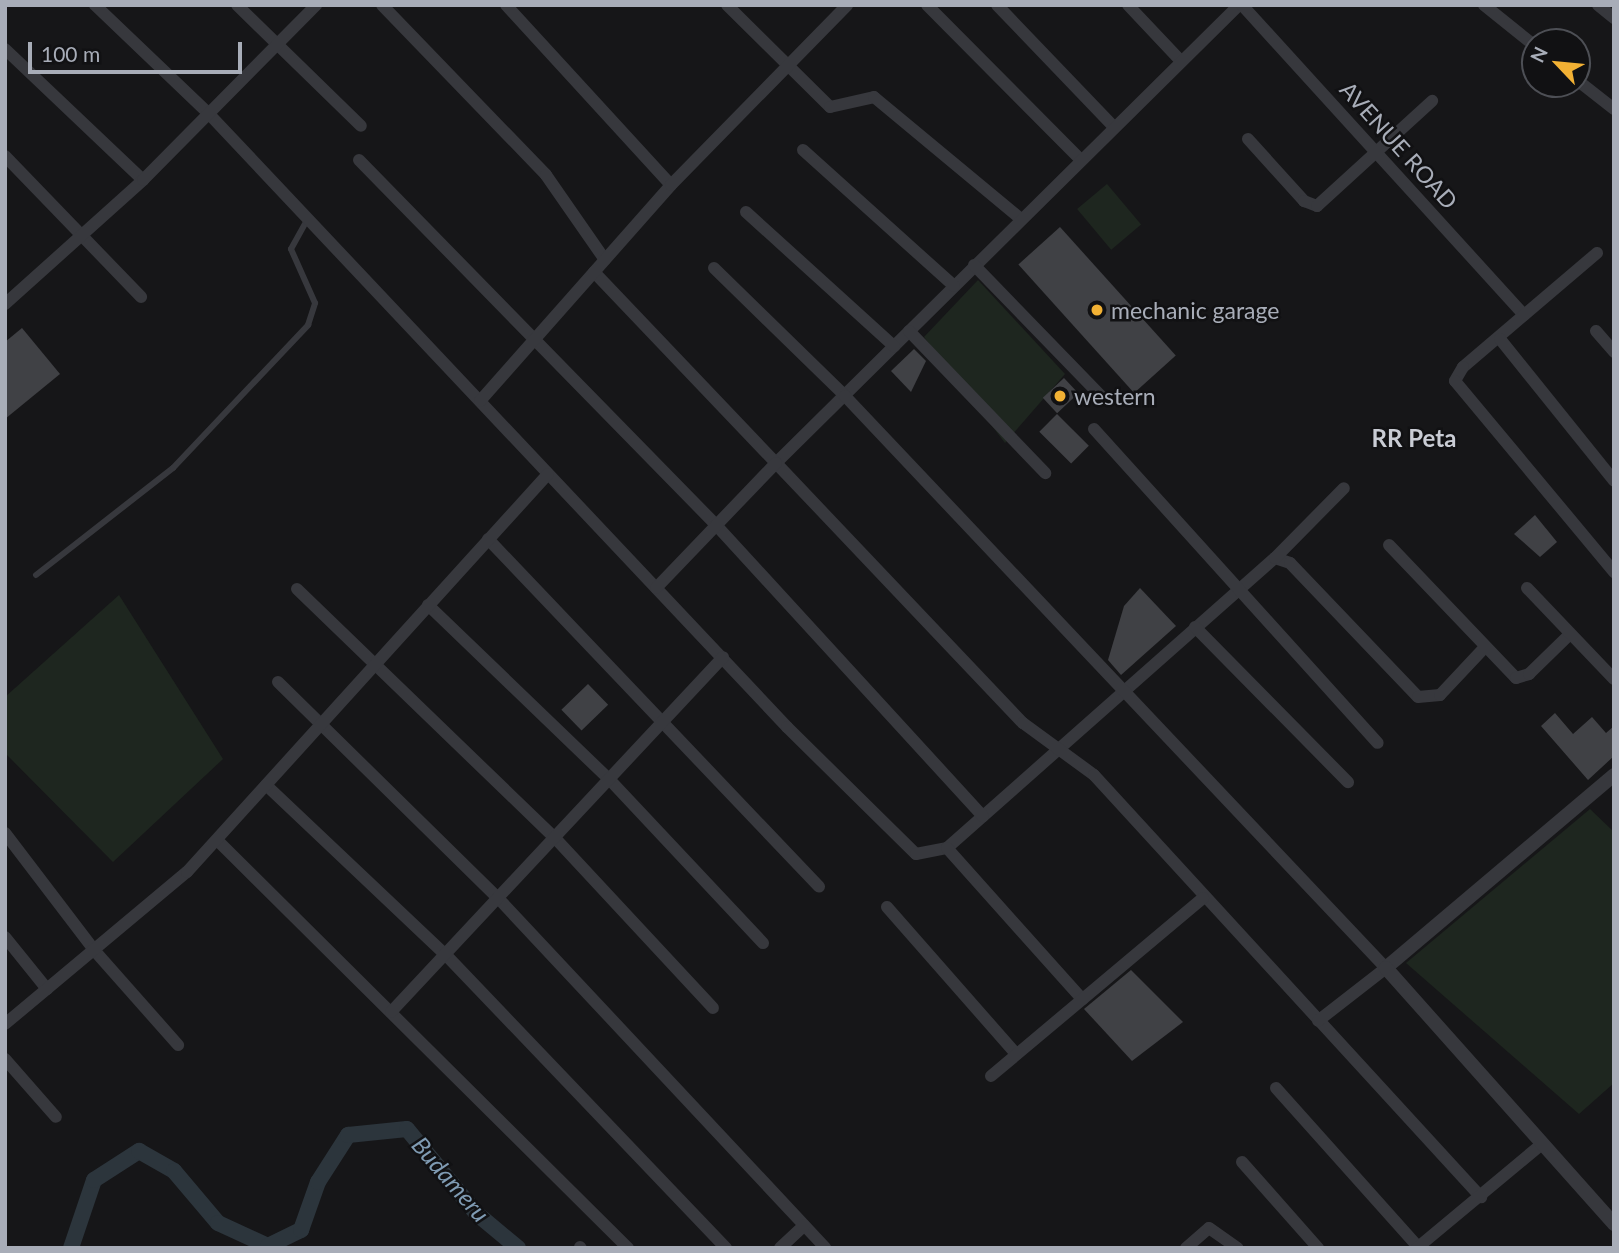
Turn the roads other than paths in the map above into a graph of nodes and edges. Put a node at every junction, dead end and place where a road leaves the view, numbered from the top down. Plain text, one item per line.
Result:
1 (95, 5) edge
2 (237, 5) edge
3 (316, 5) edge
4 (382, 5) edge
5 (506, 5) edge
6 (727, 5) edge
7 (847, 5) edge
8 (927, 5) edge
9 (996, 5) edge
10 (1128, 5) edge
11 (1240, 5) edge
12 (1484, 5) edge
13 (1598, 5) edge
14 (1614, 18) edge
15 (1521, 35) edge
16 (277, 44) junction
17 (5, 49) edge
18 (1179, 59) junction
19 (791, 67) junction
20 (1591, 91) edge
21 (1432, 101) dead end
22 (1614, 109) edge
23 (209, 114) junction
24 (1112, 125) junction
25 (361, 126) dead end
26 (1248, 139) dead end
27 (803, 150) dead end
28 (1378, 152) junction
29 (5, 156) edge
30 (1079, 158) junction
31 (359, 160) dead end
32 (143, 180) junction
33 (671, 185) junction
34 (746, 212) dead end
35 (308, 218) junction
36 (1020, 218) junction
37 (84, 235) junction
38 (1597, 253) dead end
39 (605, 260) junction
40 (974, 265) junction
41 (714, 268) dead end
42 (594, 272) junction
43 (954, 286) junction
44 (141, 297) dead end
45 (6, 301) edge
46 (1524, 315) junction
47 (909, 331) junction
48 (1596, 331) dead end
49 (536, 337) junction
50 (1500, 339) junction
51 (894, 346) junction
52 (1614, 352) edge
53 (845, 396) junction
54 (1105, 400) dead end
55 (480, 401) junction
56 (1094, 429) dead end
57 (776, 463) junction
58 (1045, 473) dead end
59 (548, 474) junction
60 (1614, 481) edge
61 (1345, 488) dead end
62 (716, 525) junction
63 (488, 539) junction
64 (1389, 545) dead end
65 (1275, 558) junction
66 (1614, 572) edge
67 (36, 575) dead end
68 (656, 588) junction
69 (1527, 588) dead end
70 (297, 589) dead end
71 (1234, 590) junction
72 (428, 605) junction
73 (1195, 626) junction
74 (1570, 634) junction
75 (1485, 647) junction
76 (723, 657) junction
77 (372, 667) junction
78 (1614, 679) edge
79 (278, 682) dead end
80 (1122, 689) junction
81 (664, 721) junction
82 (318, 725) junction
83 (1378, 743) dead end
84 (1058, 749) junction
85 (1614, 775) edge
86 (609, 779) junction
87 (1348, 782) dead end
88 (266, 785) junction
89 (984, 816) junction
90 (5, 833) edge
91 (555, 838) junction
92 (218, 841) junction
93 (947, 848) junction
94 (819, 887) dead end
95 (498, 898) junction
96 (1203, 898) junction
97 (887, 907) dead end
98 (5, 937) edge
99 (763, 943) dead end
100 (94, 950) junction
101 (445, 954) junction
102 (1385, 968) junction
103 (47, 989) junction
104 (1082, 999) junction
105 (713, 1008) dead end
106 (391, 1012) junction
107 (1318, 1021) junction
108 (5, 1024) edge
109 (178, 1045) dead end
110 (1016, 1054) junction
111 (5, 1059) edge
112 (991, 1076) dead end
113 (1276, 1088) dead end
114 (55, 1117) dead end
115 (1544, 1143) junction
116 (1242, 1162) dead end
117 (1481, 1197) junction
118 (1614, 1224) edge
119 (804, 1226) junction
120 (1417, 1247) edge
121 (628, 1248) edge
122 (726, 1248) edge
123 (780, 1248) edge
124 (825, 1248) edge
125 (1186, 1248) edge
126 (1238, 1248) edge
127 (1318, 1248) edge

1 - 23 street
2 - 16 street
3 - 16 street
4 - 39 street
5 - 33 street
6 - 19 street
7 - 19 street
8 - 30 street
9 - 24 street
10 - 18 street
11 - 18 street
11 - 28 street, AVENUE ROAD
12 - 15 street
13 - 14 street
16 - 23 street
16 - 25 street
17 - 32 street
18 - 24 street
19 - 33 street
19 - 36 street
20 - 22 street
21 - 28 street
23 - 32 street
23 - 35 street
24 - 30 street
26 - 28 street
27 - 43 street
28 - 46 street, AVENUE ROAD
29 - 37 street
30 - 36 street
31 - 49 street
32 - 37 street
33 - 39 street
34 - 51 street
35 - 55 street
35 - 67 lane
36 - 40 street
37 - 44 street
37 - 45 street
38 - 46 street
39 - 42 street
40 - 43 street
40 - 54 street
41 - 53 street
42 - 49 street
42 - 57 street
43 - 47 street
46 - 50 street
47 - 51 street
47 - 58 street
48 - 52 street
49 - 55 street
49 - 62 street
50 - 60 street
50 - 66 street
51 - 53 street
53 - 57 street
53 - 80 street
55 - 59 street
56 - 71 street
57 - 62 street
57 - 84 street
59 - 63 street
59 - 68 street
61 - 65 street
62 - 68 street
62 - 89 street
63 - 72 street
63 - 81 street
64 - 75 street
65 - 71 street
65 - 75 street
68 - 76 street
69 - 74 street
70 - 77 street
71 - 73 street
71 - 83 street
72 - 77 street
72 - 86 street
73 - 80 street
73 - 87 street
74 - 75 street
74 - 78 street
76 - 81 street
76 - 93 street
77 - 82 street
77 - 91 street
79 - 82 street
80 - 84 street
80 - 102 street
81 - 86 street
81 - 94 street
82 - 88 street
82 - 95 street
84 - 89 street
84 - 96 street
85 - 102 street
86 - 91 street
86 - 99 street
88 - 92 street
88 - 101 street
89 - 93 street
90 - 100 street
91 - 95 street
91 - 105 street
92 - 100 street
92 - 106 street
93 - 104 street
95 - 101 street
95 - 119 street
96 - 104 street
96 - 107 street
97 - 110 street
98 - 103 street
100 - 103 street
100 - 109 street
101 - 106 street
101 - 122 street
102 - 107 street
102 - 115 street
103 - 108 street
104 - 110 street
106 - 121 street
107 - 117 street
110 - 112 street
111 - 114 street
113 - 120 street
115 - 117 street
115 - 118 street
116 - 127 street
117 - 120 street
119 - 123 street
119 - 124 street
125 - 126 street

